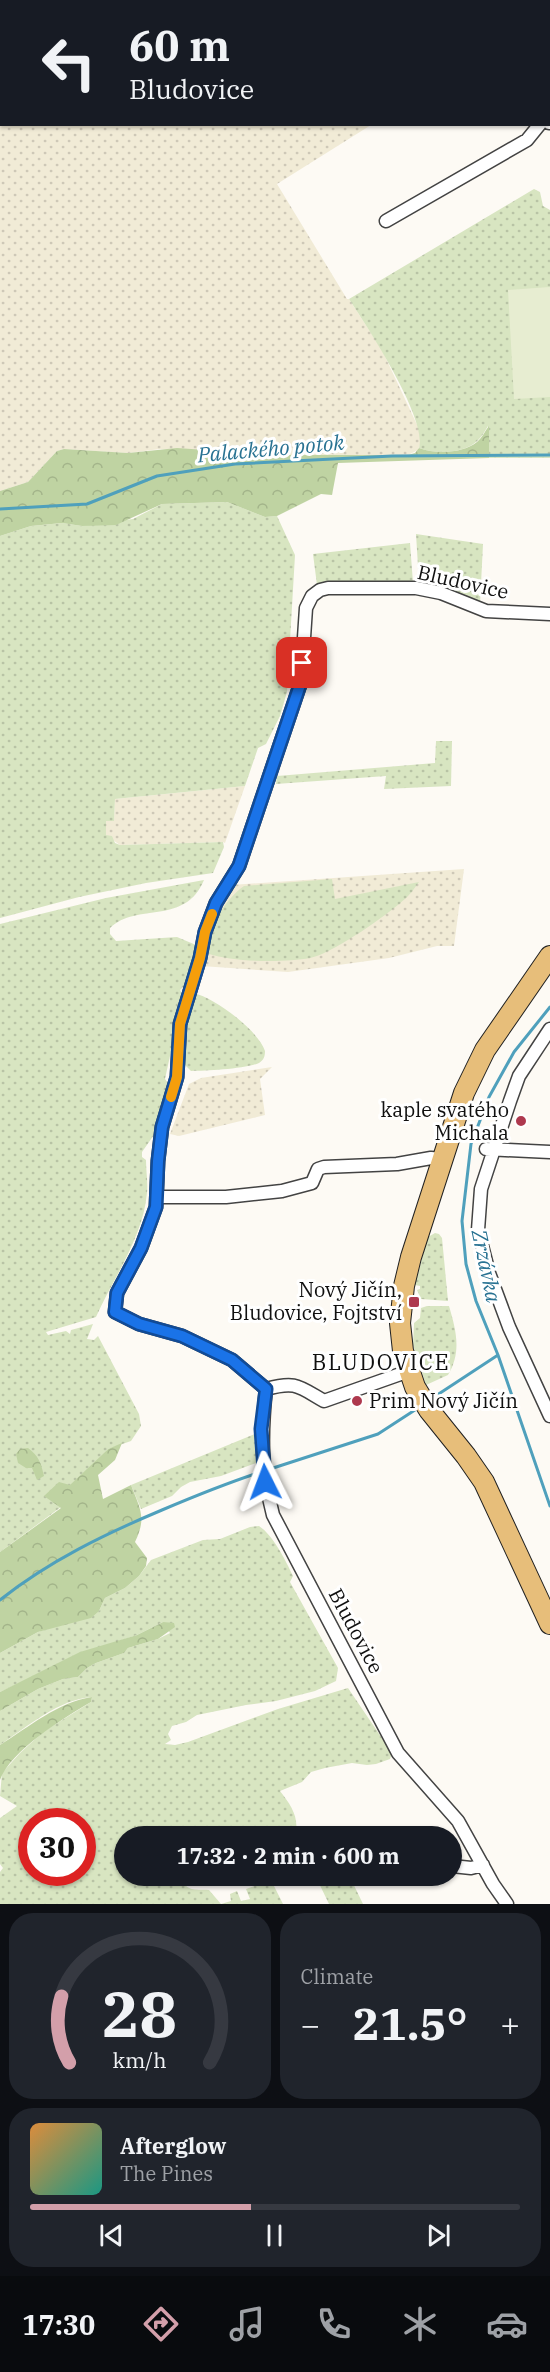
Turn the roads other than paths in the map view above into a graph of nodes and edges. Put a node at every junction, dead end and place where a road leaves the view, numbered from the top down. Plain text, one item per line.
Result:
1 (538, 126) edge
2 (386, 221) dead end
3 (550, 614) edge
4 (550, 956) edge
5 (550, 1029) edge
6 (491, 1149) junction
7 (550, 1152) edge
8 (442, 1159) junction
9 (157, 1197) junction
10 (409, 1371) junction
11 (266, 1389) junction
12 (550, 1416) edge
13 (545, 1597) edge
14 (550, 1624) edge
15 (483, 1865) junction
16 (462, 1867) edge
17 (507, 1904) edge

1 - 2 street
3 - 9 street, Bludovice
4 - 8 main road
5 - 6 street
6 - 7 street
6 - 12 street
8 - 9 street
8 - 10 main road
9 - 11 street, Bludovice
10 - 11 street
10 - 13 main road
11 - 15 street, Bludovice
13 - 14 main road
15 - 16 street
15 - 17 street, Bludovice

